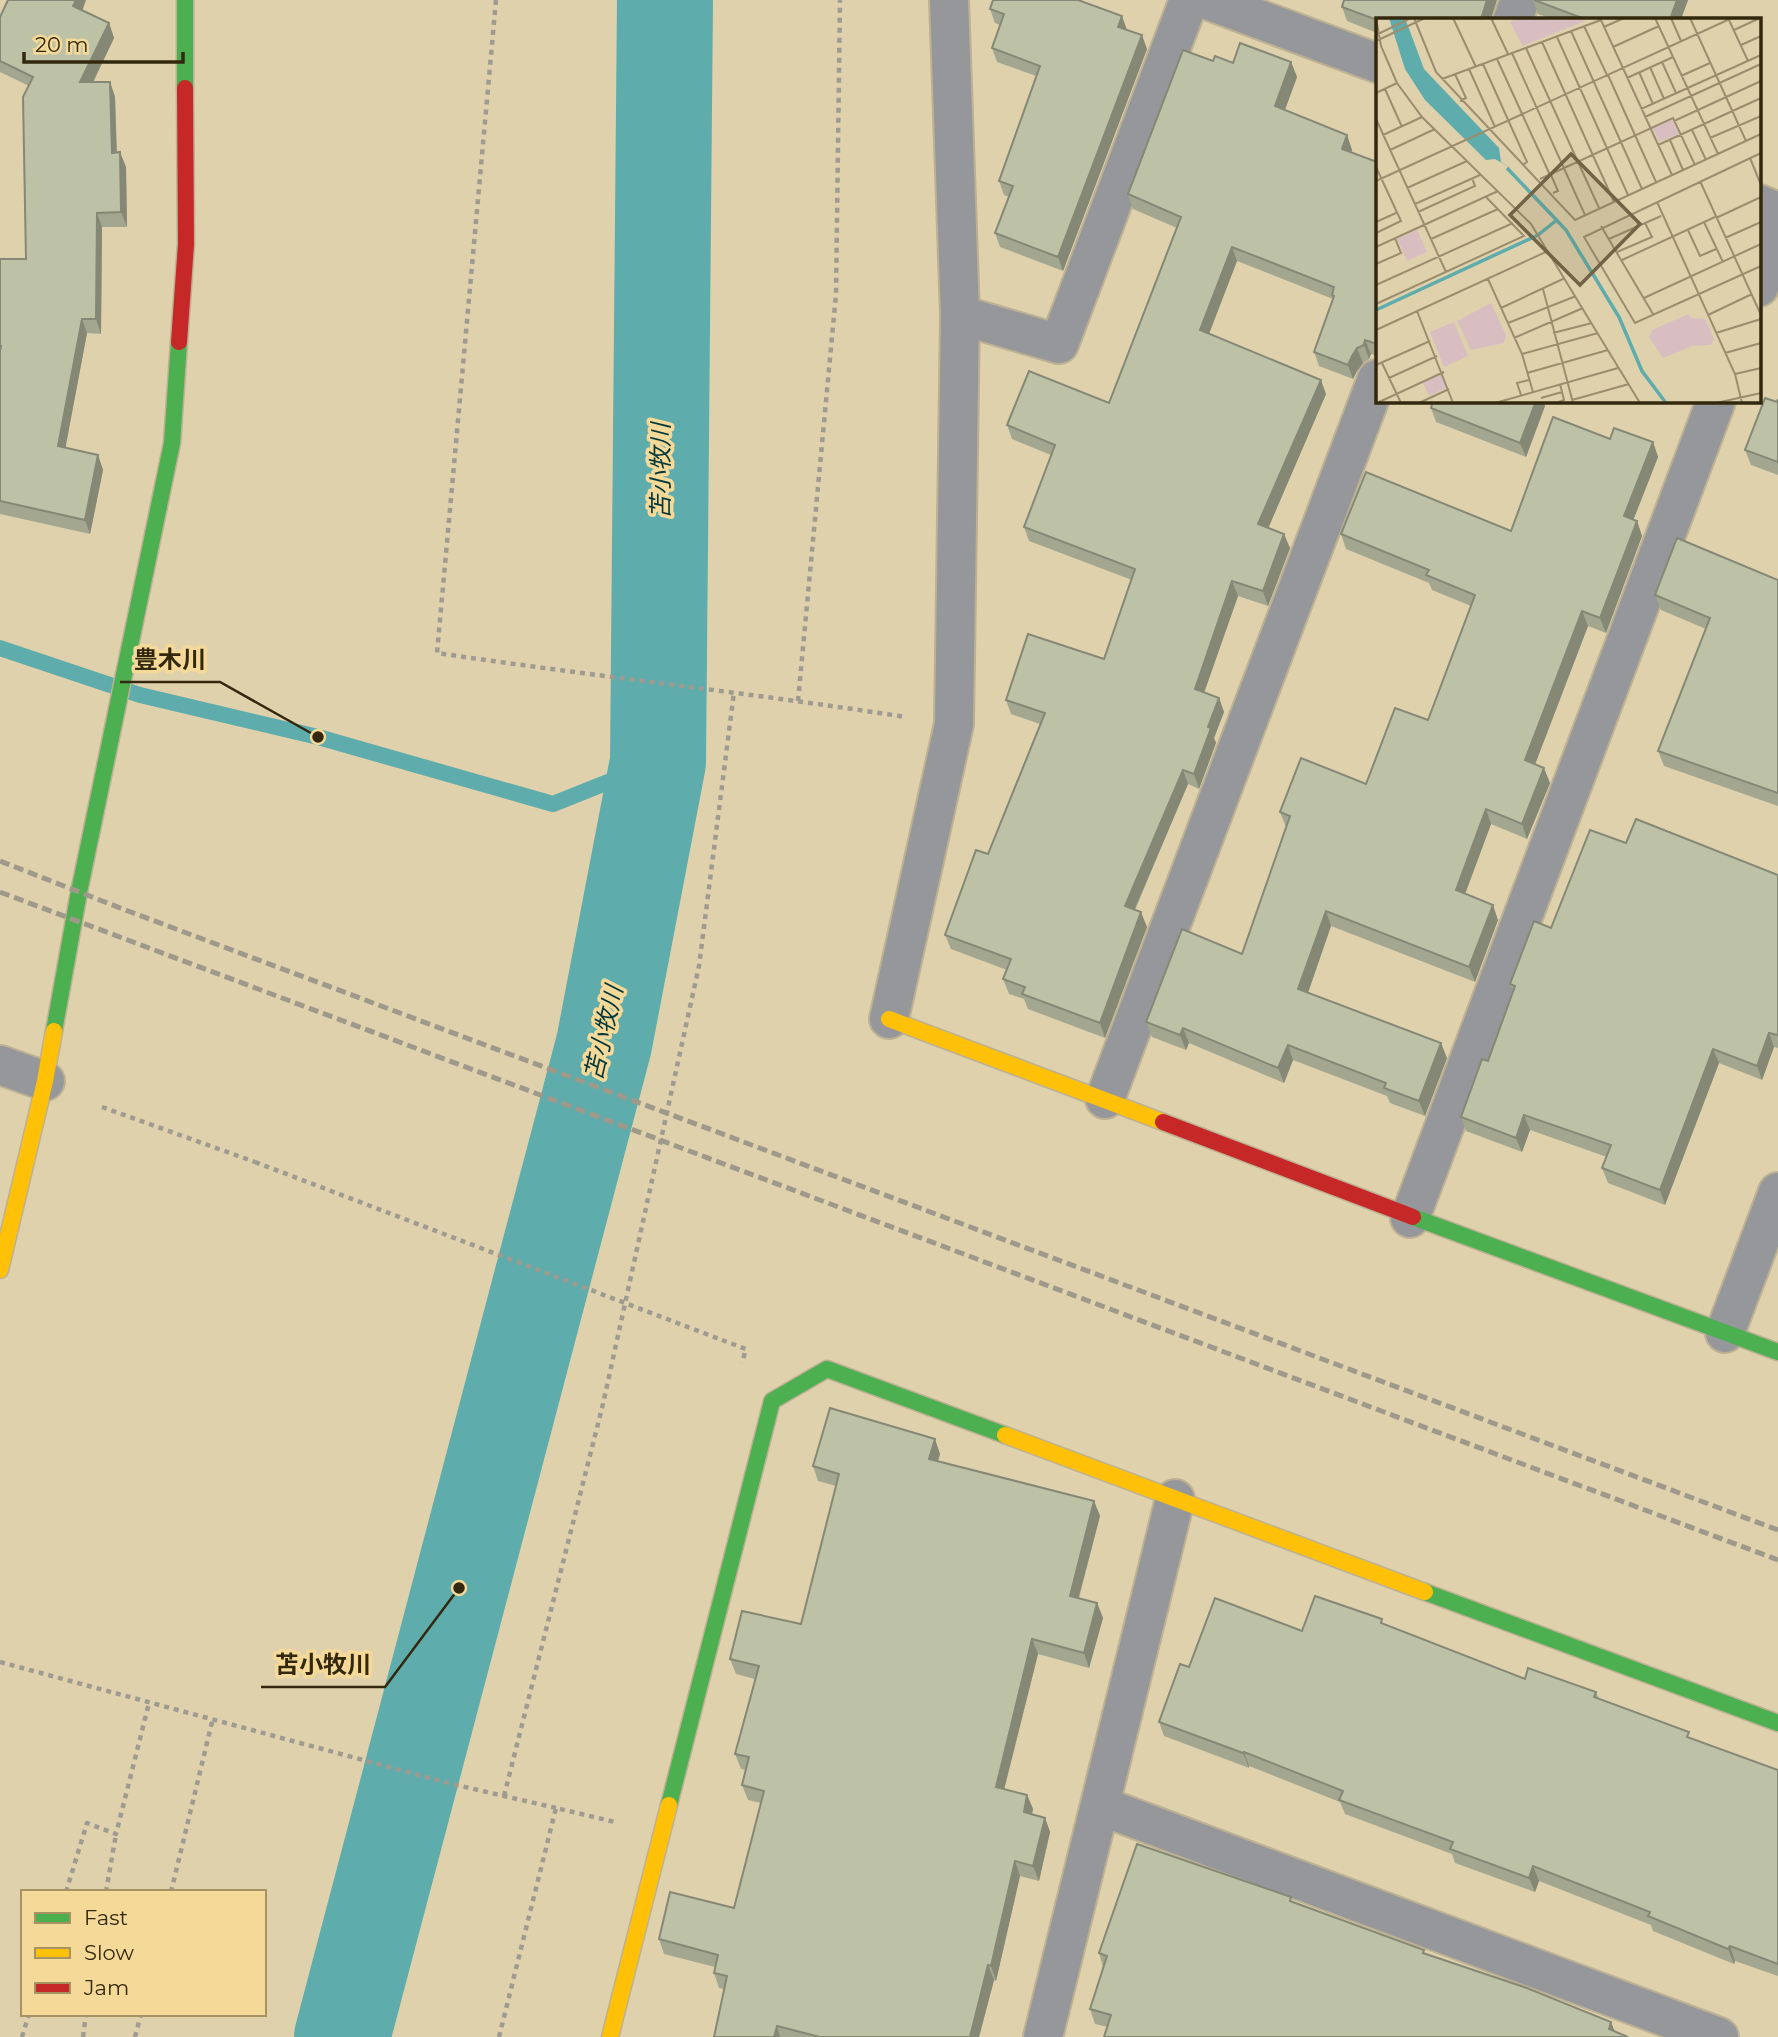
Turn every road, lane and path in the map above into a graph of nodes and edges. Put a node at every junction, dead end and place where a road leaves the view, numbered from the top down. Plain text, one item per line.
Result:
1 (185, 0) edge
2 (496, 0) edge
3 (840, 0) edge
4 (949, 0) edge
5 (1189, 0) edge
6 (1207, 0) edge
7 (1520, 0) edge
8 (1513, 18) edge
9 (1376, 63) edge
10 (1760, 204) edge
11 (1778, 212) edge
12 (1778, 236) edge
13 (1760, 284) edge
14 (960, 315) junction
15 (1376, 382) edge
16 (1716, 402) edge
17 (734, 692) junction
18 (798, 701) junction
19 (954, 724) junction
20 (888, 1019) joint
21 (0, 1065) edge
22 (45, 1081) junction
23 (1105, 1099) junction
24 (102, 1107) dead end
25 (1778, 1192) edge
26 (1410, 1218) junction
27 (0, 1270) edge
28 (1725, 1333) junction
29 (1778, 1352) edge
30 (739, 1376) dead end
31 (1175, 1499) junction
32 (0, 1662) edge
33 (149, 1703) junction
34 (213, 1718) junction
35 (1778, 1723) edge
36 (504, 1797) junction
37 (1101, 1806) junction
38 (556, 1808) junction
39 (620, 1810) dead end
40 (116, 1834) junction
41 (67, 1890) edge
42 (106, 1890) edge
43 (171, 1890) edge
44 (28, 2016) edge
45 (86, 2016) edge
46 (140, 2016) edge
47 (22, 2037) edge
48 (83, 2037) edge
49 (135, 2037) edge
50 (499, 2037) edge
51 (610, 2037) edge
52 (1044, 2037) edge
53 (1719, 2037) edge

1 - 22 street
2 - 17 path
3 - 18 path
4 - 14 street
5 - 14 street
6 - 9 street
7 - 8 street
10 - 11 street
12 - 13 street
14 - 19 street
15 - 23 street
16 - 26 street
17 - 18 path
17 - 36 path
18 - 19 path
19 - 20 street
20 - 23 street
21 - 22 street
22 - 27 street
23 - 26 street
24 - 30 path, bridge
25 - 28 street
26 - 28 street
28 - 29 street
31 - 35 street
31 - 37 street
31 - 51 street
32 - 33 path
33 - 34 path
33 - 40 path
34 - 36 path
34 - 43 path
36 - 38 path
37 - 52 street
37 - 53 street
38 - 39 path
38 - 50 path
40 - 41 path
40 - 42 path
44 - 47 path
45 - 48 path
46 - 49 path

